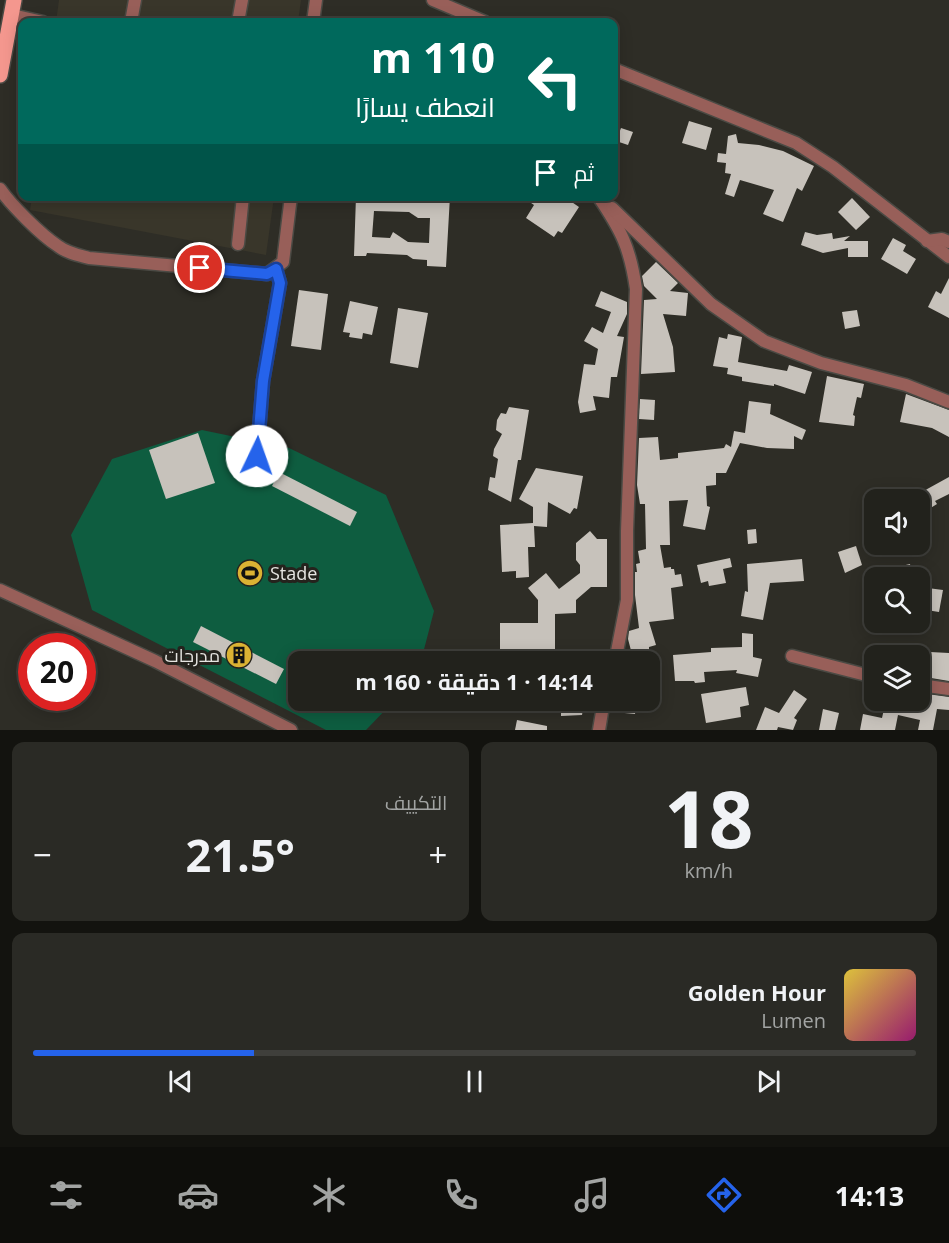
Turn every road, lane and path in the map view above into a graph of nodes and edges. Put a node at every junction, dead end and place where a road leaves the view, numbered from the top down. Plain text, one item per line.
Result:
1 (135, 0) edge
2 (243, 0) edge
3 (316, 0) edge
4 (433, 0) edge
5 (13, 8) edge
6 (34, 18) edge
7 (132, 18) edge
8 (239, 18) edge
9 (314, 18) edge
10 (476, 18) edge
11 (618, 71) edge
12 (0, 75) edge
13 (0, 189) edge
14 (242, 201) edge
15 (290, 201) edge
16 (603, 201) edge
17 (605, 201) edge
18 (927, 241) junction
19 (949, 242) edge
20 (238, 244) dead end
21 (949, 257) edge
22 (276, 269) junction
23 (949, 402) edge
24 (257, 456) dead end
25 (0, 590) edge
26 (617, 651) edge
27 (792, 656) dead end
28 (864, 674) edge
29 (930, 686) edge
30 (949, 688) edge
31 (602, 711) edge
32 (291, 730) edge
33 (599, 730) edge

1 - 7 street
2 - 8 street
3 - 9 street
4 - 10 street
5 - 6 street
5 - 12 main road
11 - 18 street
13 - 22 street
14 - 20 street
15 - 22 street
16 - 26 street
17 - 23 street
18 - 19 street
18 - 21 street
22 - 24 street
25 - 32 street
27 - 28 street
29 - 30 street
31 - 33 street

